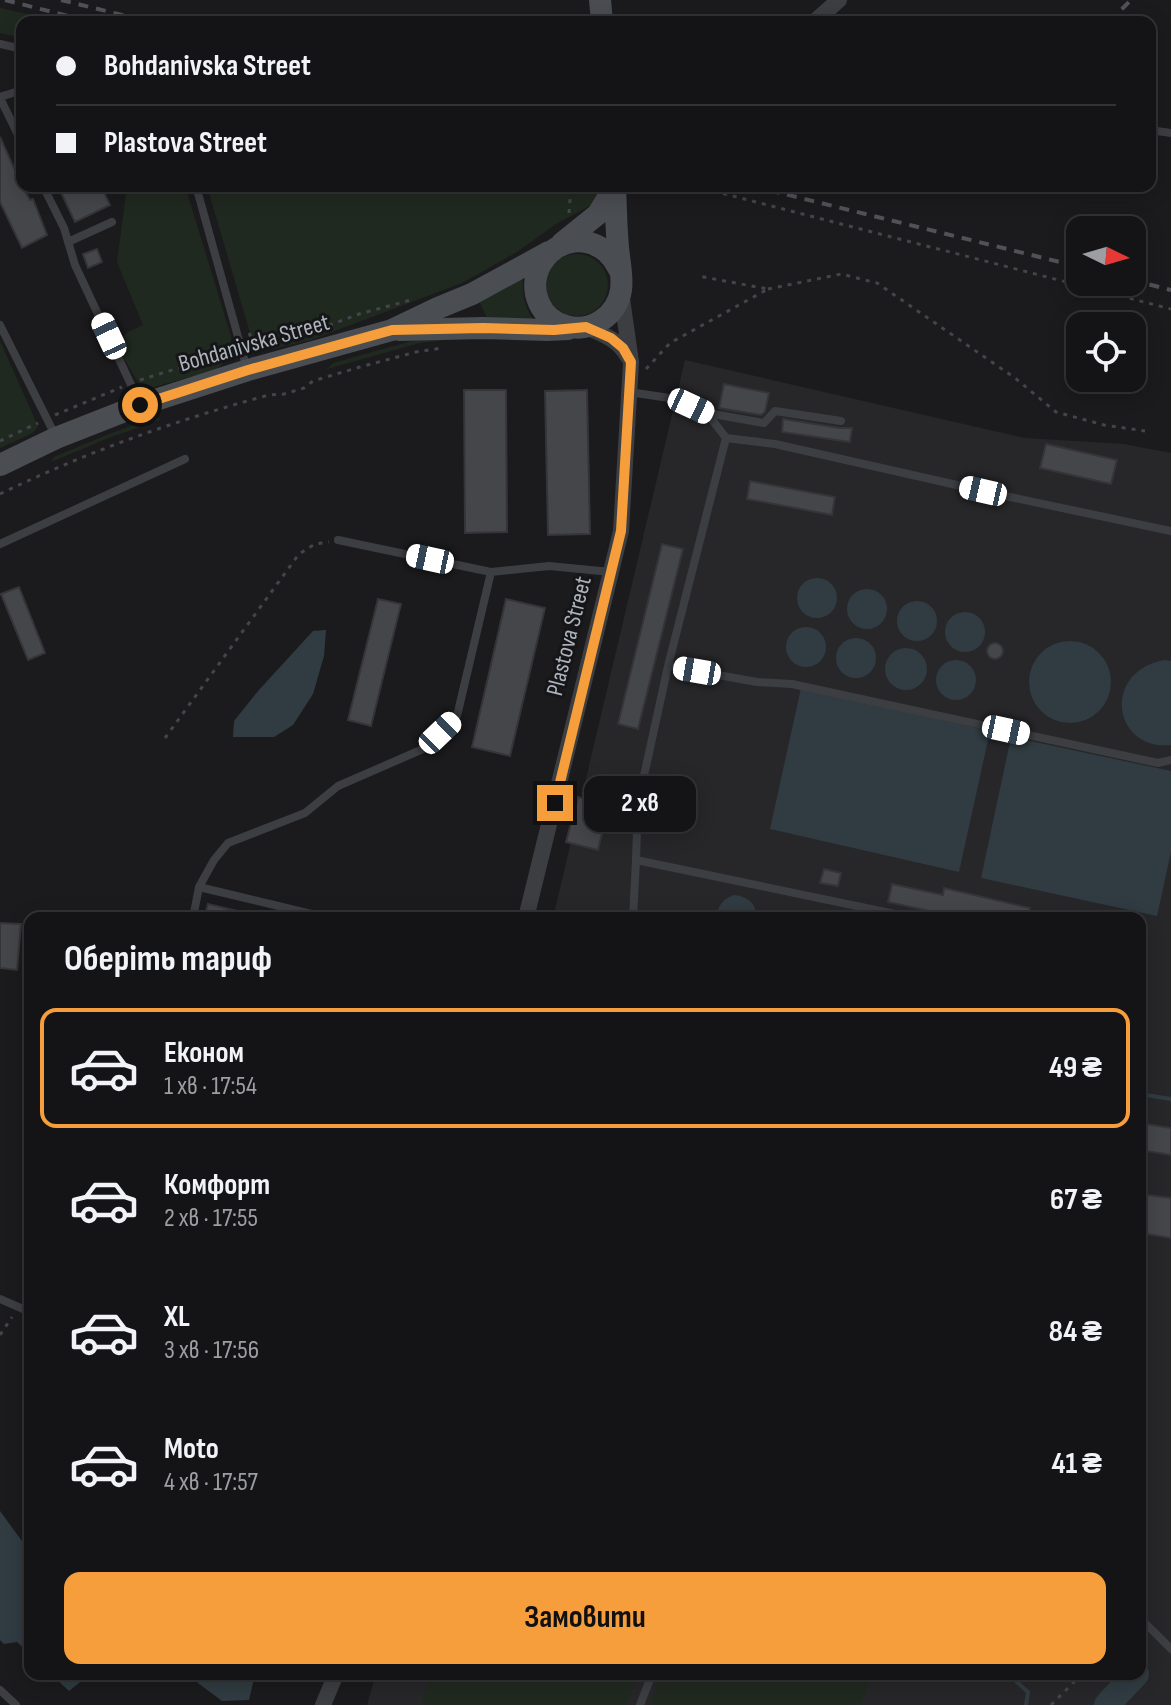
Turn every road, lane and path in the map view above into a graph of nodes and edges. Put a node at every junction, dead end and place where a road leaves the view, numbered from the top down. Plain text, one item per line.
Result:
1 (839, 0) edge
2 (821, 16) edge
3 (0, 98) edge
4 (11, 120) junction
5 (0, 125) edge
6 (16, 130) edge
7 (46, 192) edge
8 (198, 192) edge
9 (571, 192) edge
10 (611, 192) edge
11 (615, 192) edge
12 (717, 192) edge
13 (569, 216) dead end
14 (112, 222) dead end
15 (68, 242) junction
16 (552, 250) junction
17 (698, 276) dead end
18 (621, 280) junction
19 (768, 289) junction
20 (411, 300) dead end
21 (1171, 309) edge
22 (0, 325) edge
23 (582, 327) junction
24 (392, 330) junction
25 (249, 333) dead end
26 (451, 347) dead end
27 (636, 368) junction
28 (248, 370) junction
29 (629, 392) junction
30 (140, 405) junction
31 (707, 413) junction
32 (841, 421) dead end
33 (1145, 431) dead end
34 (56, 438) junction
35 (726, 438) junction
36 (185, 459) dead end
37 (0, 465) edge
38 (0, 494) edge
39 (1171, 531) edge
40 (338, 540) joint
41 (0, 544) edge
42 (491, 572) junction
43 (611, 572) junction
44 (668, 666) junction
45 (165, 738) dead end
46 (1171, 760) edge
47 (636, 860) junction
48 (199, 887) junction
49 (194, 912) edge
50 (303, 912) edge
51 (527, 912) edge
52 (633, 912) edge
53 (885, 912) edge
54 (0, 1299) edge
55 (18, 1307) junction
56 (24, 1310) edge
57 (0, 1335) edge
58 (1146, 1624) edge
59 (1171, 1649) edge
60 (333, 1680) edge
61 (650, 1680) edge
62 (1076, 1680) edge
63 (0, 1690) edge
64 (16, 1705) edge
65 (323, 1705) edge
66 (640, 1705) edge
67 (1051, 1705) edge

1 - 2 street
3 - 4 lane
4 - 5 lane
4 - 6 lane
7 - 15 lane
8 - 28 lane
9 - 13 path
10 - 16 main road, Plastova Street
11 - 18 main road, Plastova Street
12 - 21 path
14 - 15 lane
15 - 30 lane
16 - 18 main road
16 - 23 main road
16 - 24 main road, Bohdanivska Street
17 - 19 path
18 - 23 main road
18 - 27 street, Plastova Street
19 - 27 path
19 - 33 path
20 - 25 path
22 - 34 lane
23 - 24 main road, Bohdanivska Street
23 - 27 street
24 - 28 main road, Bohdanivska Street
26 - 38 path
27 - 29 street, Plastova Street
28 - 30 main road, Bohdanivska Street
29 - 31 lane
29 - 43 street, Plastova Street
30 - 34 main road, Bohdanivska Street
31 - 32 lane
31 - 35 lane
34 - 37 main road, Bohdanivska Street
35 - 39 lane
35 - 44 lane
36 - 41 lane
40 - 42 lane
40 - 45 path
42 - 43 lane
42 - 48 lane
43 - 51 street, Plastova Street
44 - 46 lane
44 - 47 lane
47 - 52 lane
47 - 53 lane
48 - 49 lane
48 - 50 lane
54 - 55 lane
55 - 56 lane
55 - 57 path
58 - 59 lane
60 - 65 street
61 - 66 lane
62 - 67 path
63 - 64 lane

